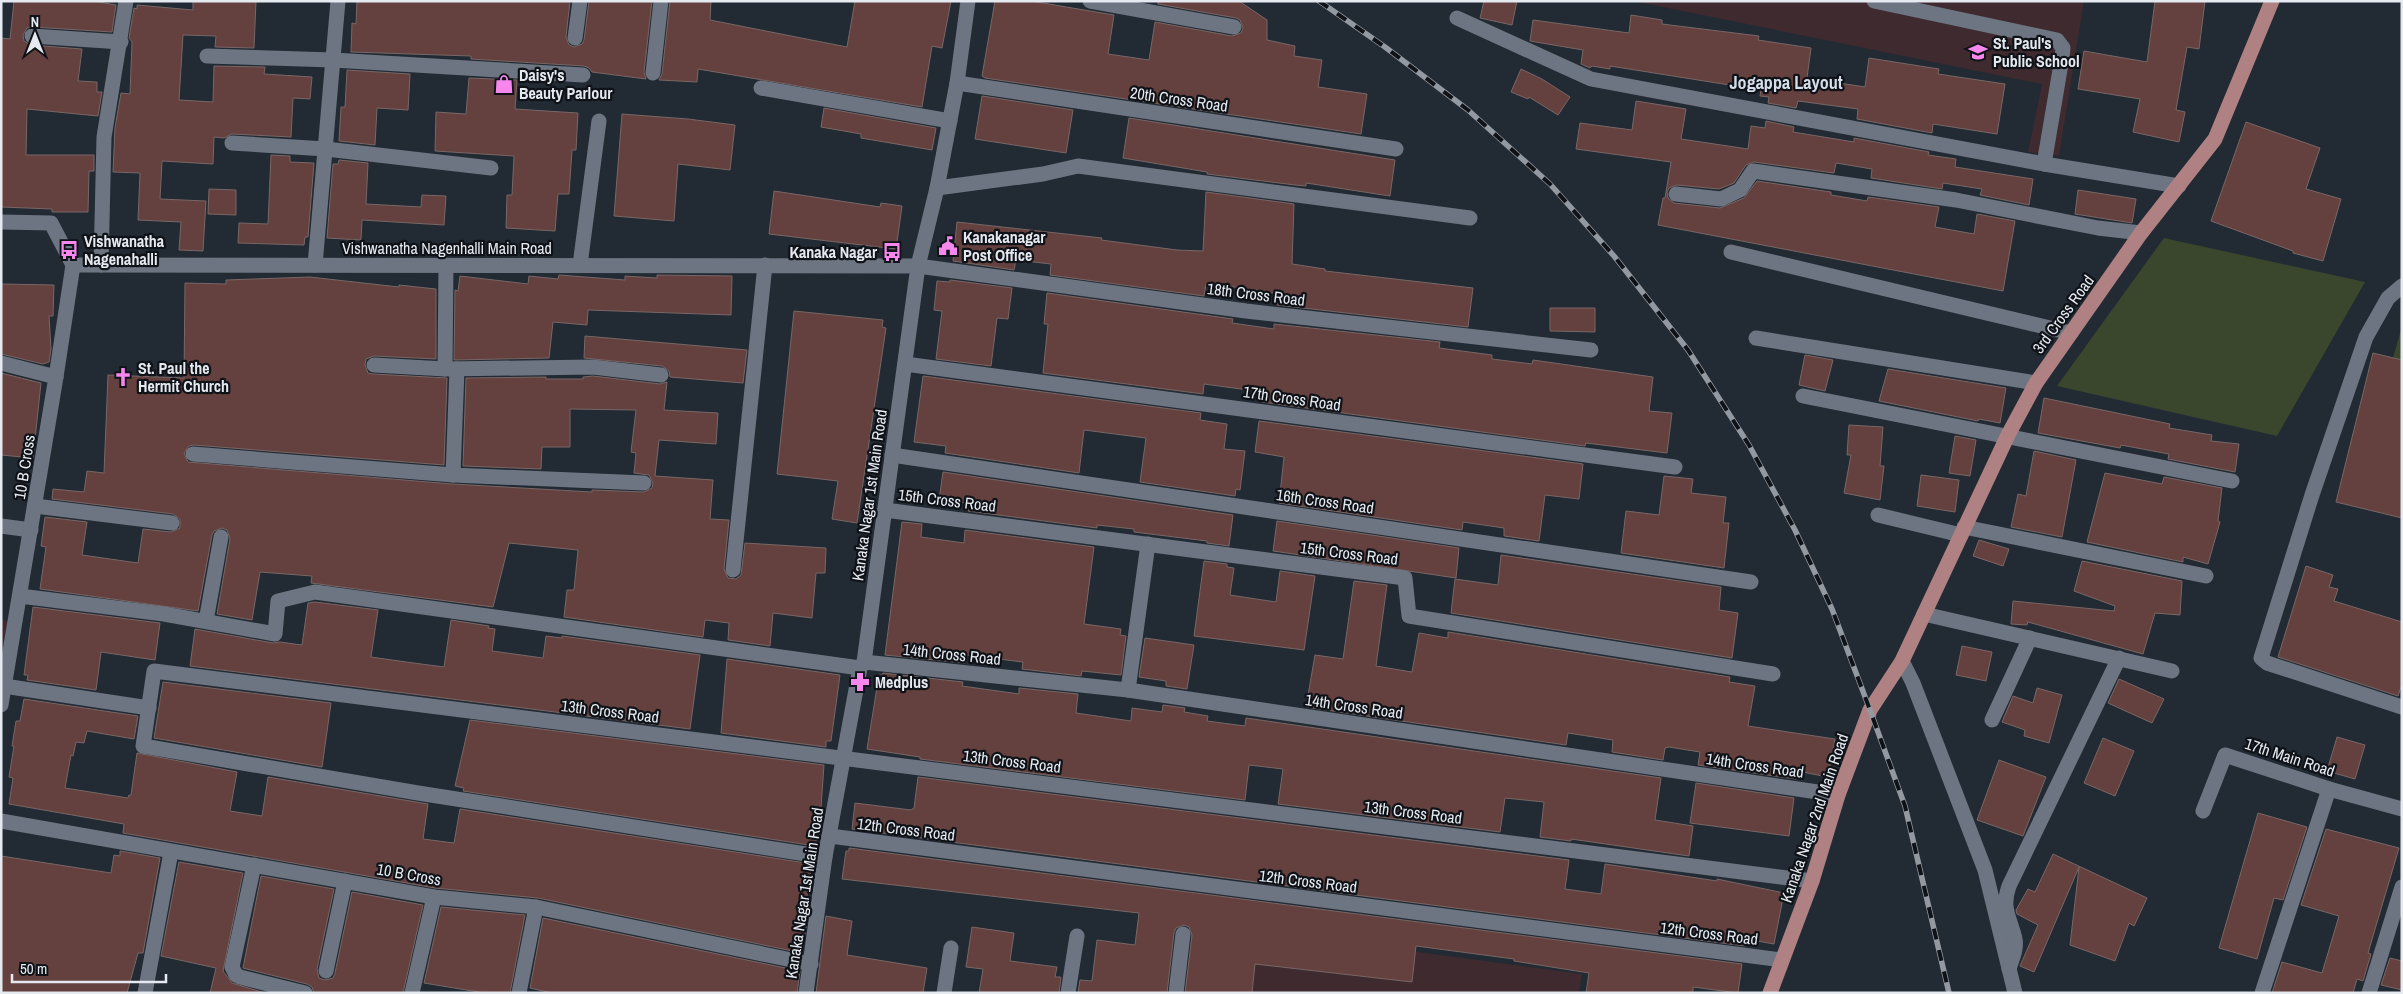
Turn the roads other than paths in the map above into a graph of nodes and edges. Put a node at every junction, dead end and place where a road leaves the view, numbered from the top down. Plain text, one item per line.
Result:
1 (126, 1) edge
2 (338, 1) edge
3 (580, 1) edge
4 (661, 1) edge
5 (968, 1) edge
6 (1090, 1) edge
7 (1874, 1) edge
8 (2272, 1) edge
9 (1457, 18) dead end
10 (1234, 27) dead end
11 (32, 36) dead end
12 (575, 38) dead end
13 (121, 42) junction
14 (208, 56) dead end
15 (333, 60) junction
16 (653, 73) dead end
17 (583, 75) dead end
18 (957, 83) junction
19 (761, 88) dead end
20 (950, 120) junction
21 (599, 121) dead end
22 (232, 143) dead end
23 (326, 148) junction
24 (1396, 149) dead end
25 (2044, 164) junction
26 (491, 168) dead end
27 (2179, 186) junction
28 (937, 188) junction
29 (1676, 194) dead end
30 (1470, 218) dead end
31 (1, 222) edge
32 (2141, 234) junction
33 (1731, 252) dead end
34 (73, 265) junction
35 (102, 265) junction
36 (315, 265) junction
37 (446, 265) junction
38 (580, 265) junction
39 (765, 265) junction
40 (918, 266) junction
41 (2402, 286) edge
42 (2071, 333) junction
43 (1756, 338) dead end
44 (1591, 350) dead end
45 (1, 363) edge
46 (905, 364) junction
47 (374, 365) dead end
48 (451, 369) junction
49 (661, 375) dead end
50 (56, 378) junction
51 (2036, 382) junction
52 (1803, 396) dead end
53 (2008, 435) junction
54 (193, 454) dead end
55 (892, 455) junction
56 (1676, 467) dead end
57 (453, 475) junction
58 (2232, 481) dead end
59 (644, 483) dead end
60 (35, 506) junction
61 (885, 510) junction
62 (1878, 515) dead end
63 (172, 523) dead end
64 (1, 526) edge
65 (30, 530) junction
66 (1963, 531) junction
67 (221, 537) dead end
68 (1148, 544) junction
69 (733, 570) dead end
70 (2206, 576) dead end
71 (1751, 582) dead end
72 (20, 596) junction
73 (1924, 614) junction
74 (9, 615) edge
75 (206, 621) junction
76 (2030, 638) junction
77 (2119, 658) junction
78 (1902, 661) junction
79 (862, 665) junction
80 (2172, 671) dead end
81 (1773, 674) dead end
82 (4, 686) junction
83 (1128, 690) junction
84 (1, 705) edge
85 (2402, 707) edge
86 (149, 708) junction
87 (1992, 720) dead end
88 (844, 758) junction
89 (2329, 789) junction
90 (1838, 795) junction
91 (2402, 809) edge
92 (2203, 811) dead end
93 (1, 821) edge
94 (830, 836) junction
95 (171, 852) junction
96 (825, 857) junction
97 (254, 865) junction
98 (345, 881) junction
99 (1812, 881) junction
100 (2402, 887) edge
101 (434, 897) junction
102 (536, 906) junction
103 (1183, 934) dead end
104 (1077, 936) dead end
105 (951, 948) dead end
106 (1782, 960) junction
107 (811, 964) junction
108 (2009, 969) junction
109 (326, 971) dead end
110 (145, 993) edge
111 (305, 993) edge
112 (412, 993) edge
113 (519, 993) edge
114 (806, 993) edge
115 (944, 993) edge
116 (1068, 993) edge
117 (1176, 993) edge
118 (1770, 993) edge
119 (2014, 993) edge
120 (2262, 993) edge
121 (2368, 993) edge

1 - 13 street
2 - 15 street
3 - 12 street
4 - 16 street
5 - 18 street, Kanaka Nagar 1st Main Road
6 - 10 street
7 - 25 street
8 - 27 main road, 3rd Cross Road
9 - 25 street
11 - 13 street
13 - 35 street
14 - 15 street
15 - 17 street
15 - 23 street
18 - 20 street, Kanaka Nagar 1st Main Road
18 - 24 street, 20th Cross Road
19 - 20 street
20 - 28 street, Kanaka Nagar 1st Main Road
21 - 38 street
22 - 23 street
23 - 26 street
23 - 36 street
25 - 27 street
27 - 32 main road, 3rd Cross Road
28 - 30 street
28 - 40 street, Kanaka Nagar 1st Main Road
29 - 32 street
31 - 34 street
32 - 42 main road, 3rd Cross Road
33 - 42 street
34 - 35 street, Vishwanatha Nagenhalli Main Road
34 - 50 street, 10 B Cross
35 - 36 street, Vishwanatha Nagenhalli Main Road
36 - 37 street, Vishwanatha Nagenhalli Main Road
37 - 38 street, Vishwanatha Nagenhalli Main Road
37 - 48 street
38 - 39 street, Vishwanatha Nagenhalli Main Road
39 - 40 street, Vishwanatha Nagenhalli Main Road
39 - 69 street
40 - 44 street, 18th Cross Road
40 - 46 street, Kanaka Nagar 1st Main Road
41 - 85 street
42 - 51 main road, 3rd Cross Road
43 - 51 street
45 - 50 street
46 - 55 street, Kanaka Nagar 1st Main Road
46 - 56 street, 17th Cross Road
47 - 48 street
48 - 49 street
48 - 57 street
50 - 60 street, 10 B Cross
51 - 53 main road, 3rd Cross Road
52 - 53 street
53 - 58 street
53 - 66 main road, 3rd Cross Road
54 - 57 street
55 - 61 street, Kanaka Nagar 1st Main Road
55 - 71 street, 16th Cross Road
57 - 59 street
60 - 63 street
60 - 65 street, 10 B Cross
61 - 68 street, 15th Cross Road
61 - 79 street, Kanaka Nagar 1st Main Road
62 - 66 street
64 - 65 street
65 - 72 street, 10 B Cross
66 - 70 street
66 - 73 main road, 3rd Cross Road
67 - 75 street
68 - 81 street, 15th Cross Road
68 - 83 street
72 - 74 street, 10 B Cross
72 - 75 street
73 - 76 street
73 - 78 main road, 3rd Cross Road
74 - 82 street, 10 B Cross
75 - 79 street, 14th Cross Road
76 - 77 street
76 - 87 street
77 - 80 street
77 - 108 street
78 - 90 main road, Kanaka Nagar 2nd Main Road
78 - 108 street
79 - 83 street, 14th Cross Road
79 - 88 street, Kanaka Nagar 1st Main Road
82 - 84 street, 10 B Cross
82 - 86 street
83 - 90 street, 14th Cross Road
86 - 88 street, 13th Cross Road
86 - 96 street
88 - 94 street, Kanaka Nagar 1st Main Road
88 - 99 street, 13th Cross Road
89 - 91 street, 17th Main Road
89 - 92 street, 17th Main Road
89 - 120 street
90 - 99 main road, Kanaka Nagar 2nd Main Road
93 - 95 street, 10 B Cross
94 - 96 street, Kanaka Nagar 1st Main Road
94 - 106 street, 12th Cross Road
95 - 97 street, 10 B Cross
95 - 110 street
96 - 107 street, Kanaka Nagar 1st Main Road
97 - 98 street, 10 B Cross
97 - 111 street
98 - 101 street, 10 B Cross
98 - 109 street
99 - 106 main road, Kanaka Nagar 2nd Main Road
100 - 121 street
101 - 102 street, 10 B Cross
101 - 112 street
102 - 107 street, 10 B Cross
102 - 113 street
103 - 117 street
104 - 116 street
105 - 115 street
106 - 118 main road, Kanaka Nagar 2nd Main Road
107 - 114 street, Kanaka Nagar 1st Main Road
108 - 119 street

